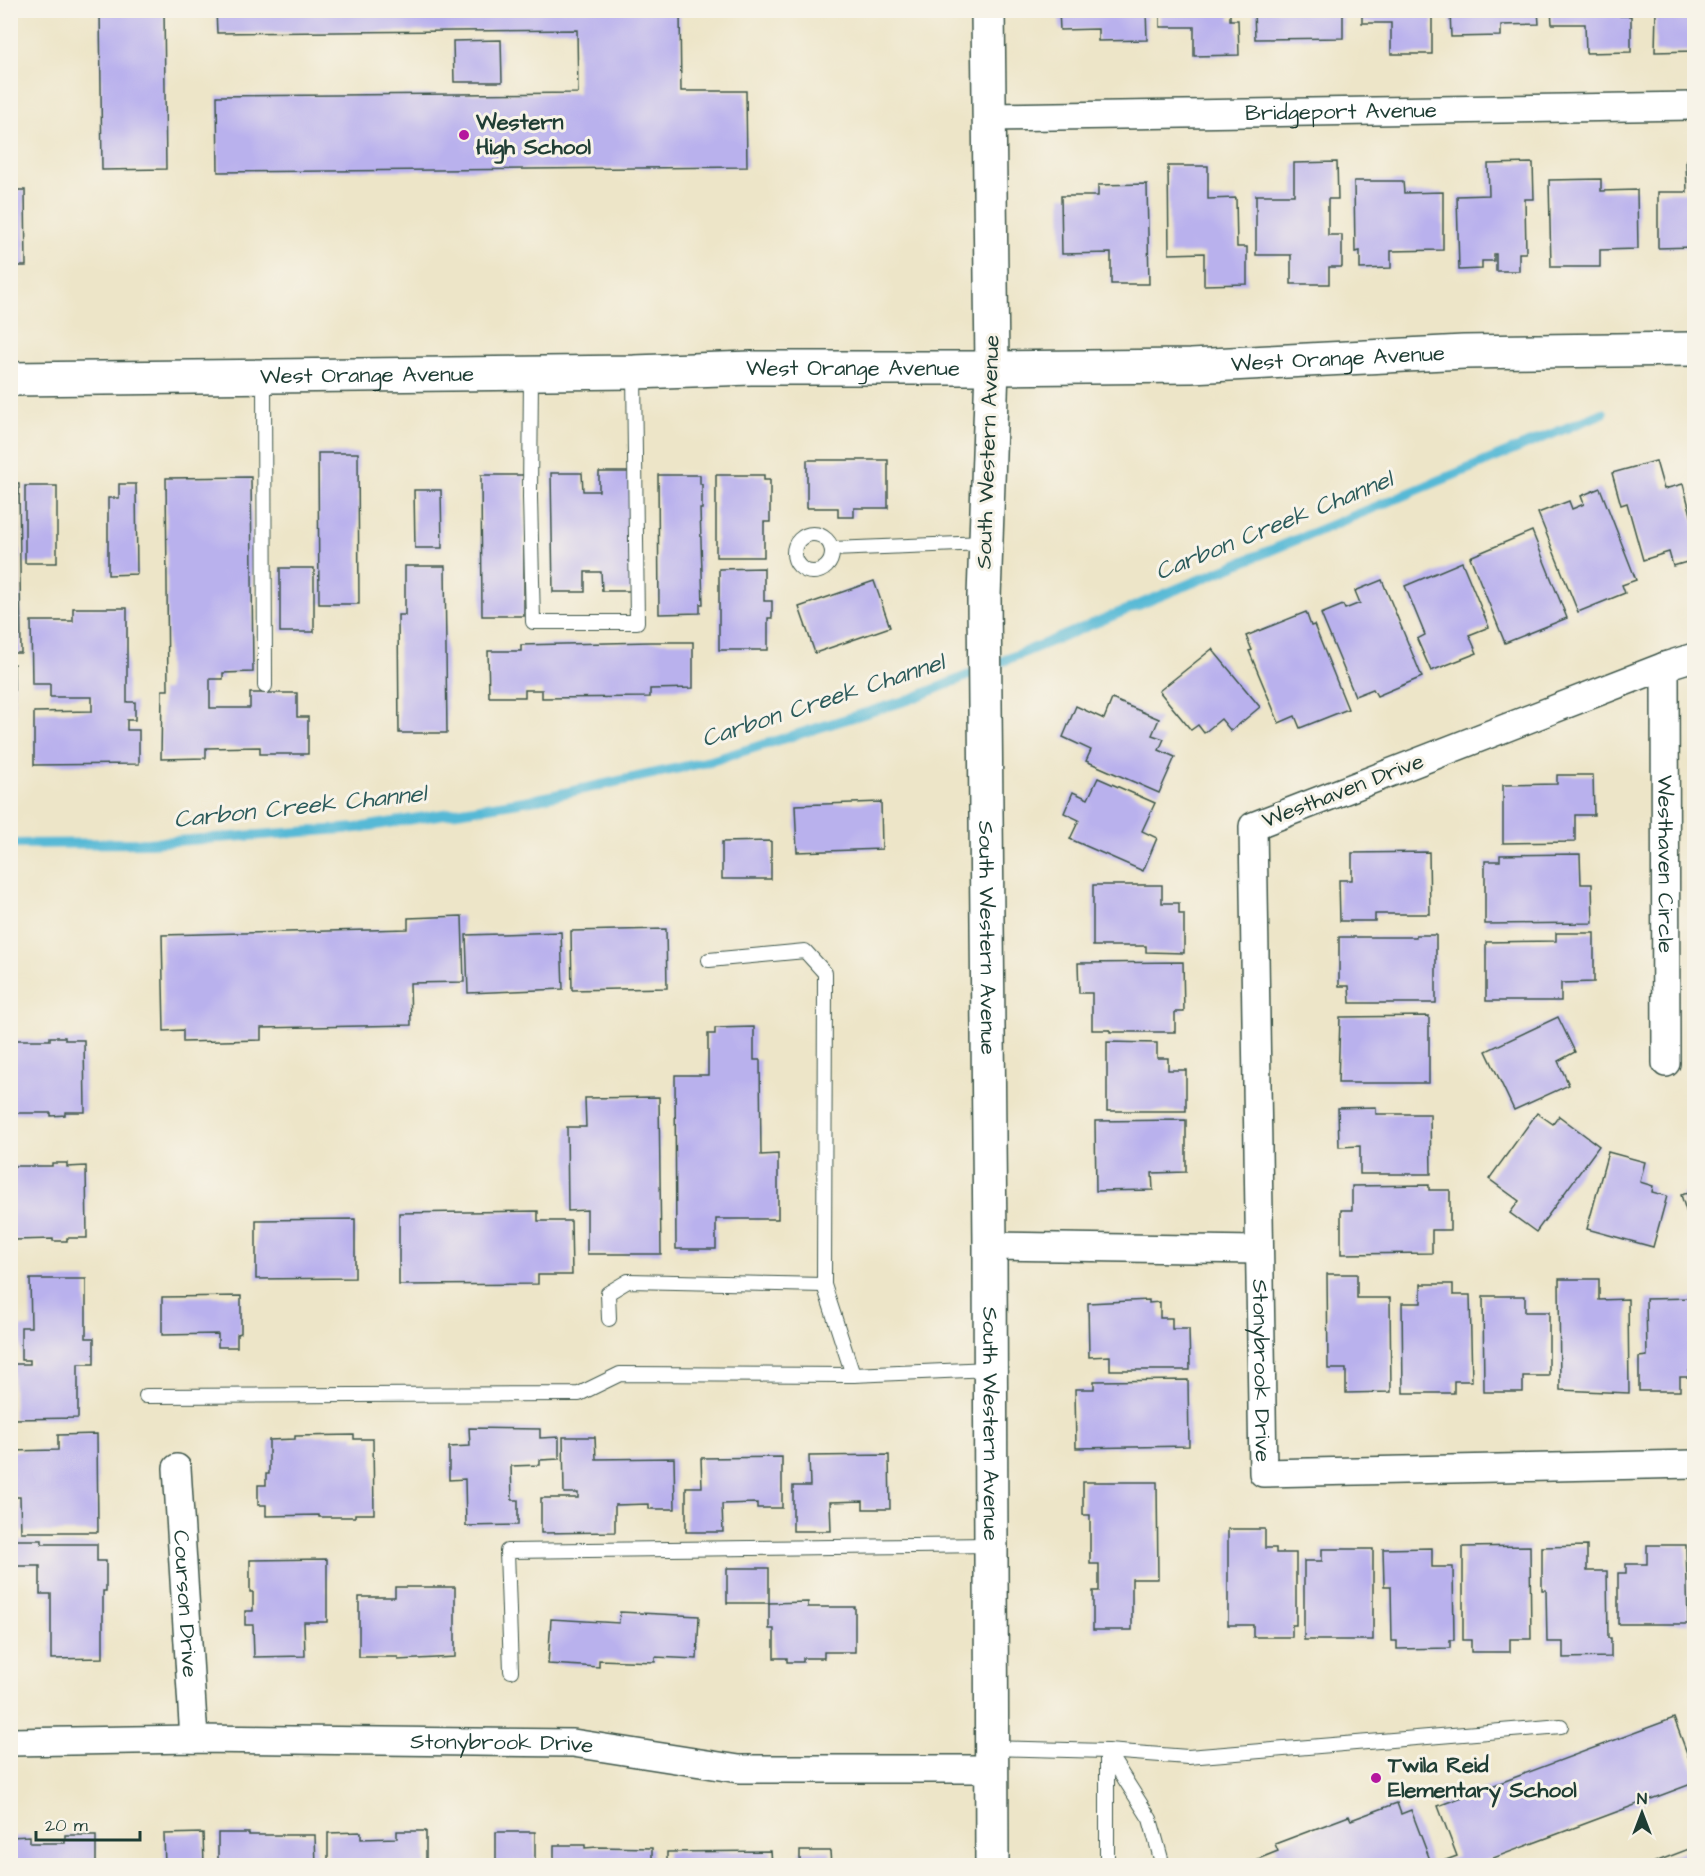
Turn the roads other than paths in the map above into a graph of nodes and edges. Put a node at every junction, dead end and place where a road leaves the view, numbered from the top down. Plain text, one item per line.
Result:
1 (988, 10) edge
2 (1695, 106) edge
3 (989, 117) junction
4 (1695, 349) edge
5 (992, 368) junction
6 (634, 372) junction
7 (531, 373) junction
8 (264, 375) junction
9 (10, 379) edge
10 (984, 543) junction
11 (832, 549) dead end
12 (1695, 657) edge
13 (1665, 666) junction
14 (265, 686) dead end
15 (709, 960) dead end
16 (1666, 1063) dead end
17 (990, 1246) junction
18 (1258, 1250) junction
19 (824, 1285) junction
20 (609, 1319) dead end
21 (990, 1369) junction
22 (853, 1375) junction
23 (146, 1396) dead end
24 (1695, 1464) edge
25 (177, 1468) dead end
26 (990, 1545) junction
27 (511, 1671) dead end
28 (1561, 1726) dead end
29 (194, 1739) junction
30 (10, 1743) edge
31 (1107, 1751) junction
32 (990, 1759) junction
33 (992, 1866) edge
34 (1107, 1866) edge
35 (1163, 1866) edge

1 - 3 street, South Western Avenue
2 - 3 street, Bridgeport Avenue
3 - 5 street, South Western Avenue
4 - 5 street, West Orange Avenue
5 - 6 street, West Orange Avenue
5 - 10 street, South Western Avenue
6 - 7 street, West Orange Avenue
6 - 7 lane
7 - 8 street, West Orange Avenue
8 - 9 street, West Orange Avenue
8 - 14 lane
10 - 11 lane
10 - 17 street, South Western Avenue
12 - 13 street, Westhaven Drive
13 - 16 street, Westhaven Circle
13 - 18 street, Westhaven Drive
15 - 19 lane
17 - 18 street, Stonybrook Drive
17 - 21 street, South Western Avenue
18 - 24 street, Stonybrook Drive
19 - 20 lane
19 - 22 lane
21 - 22 lane
21 - 26 street, South Western Avenue
22 - 23 lane
25 - 29 street, Courson Drive
26 - 27 lane
26 - 32 street, South Western Avenue
28 - 31 lane
29 - 30 street, Stonybrook Drive
29 - 32 street, Stonybrook Drive
31 - 32 lane
31 - 34 lane
31 - 35 lane
32 - 33 street, South Western Avenue

